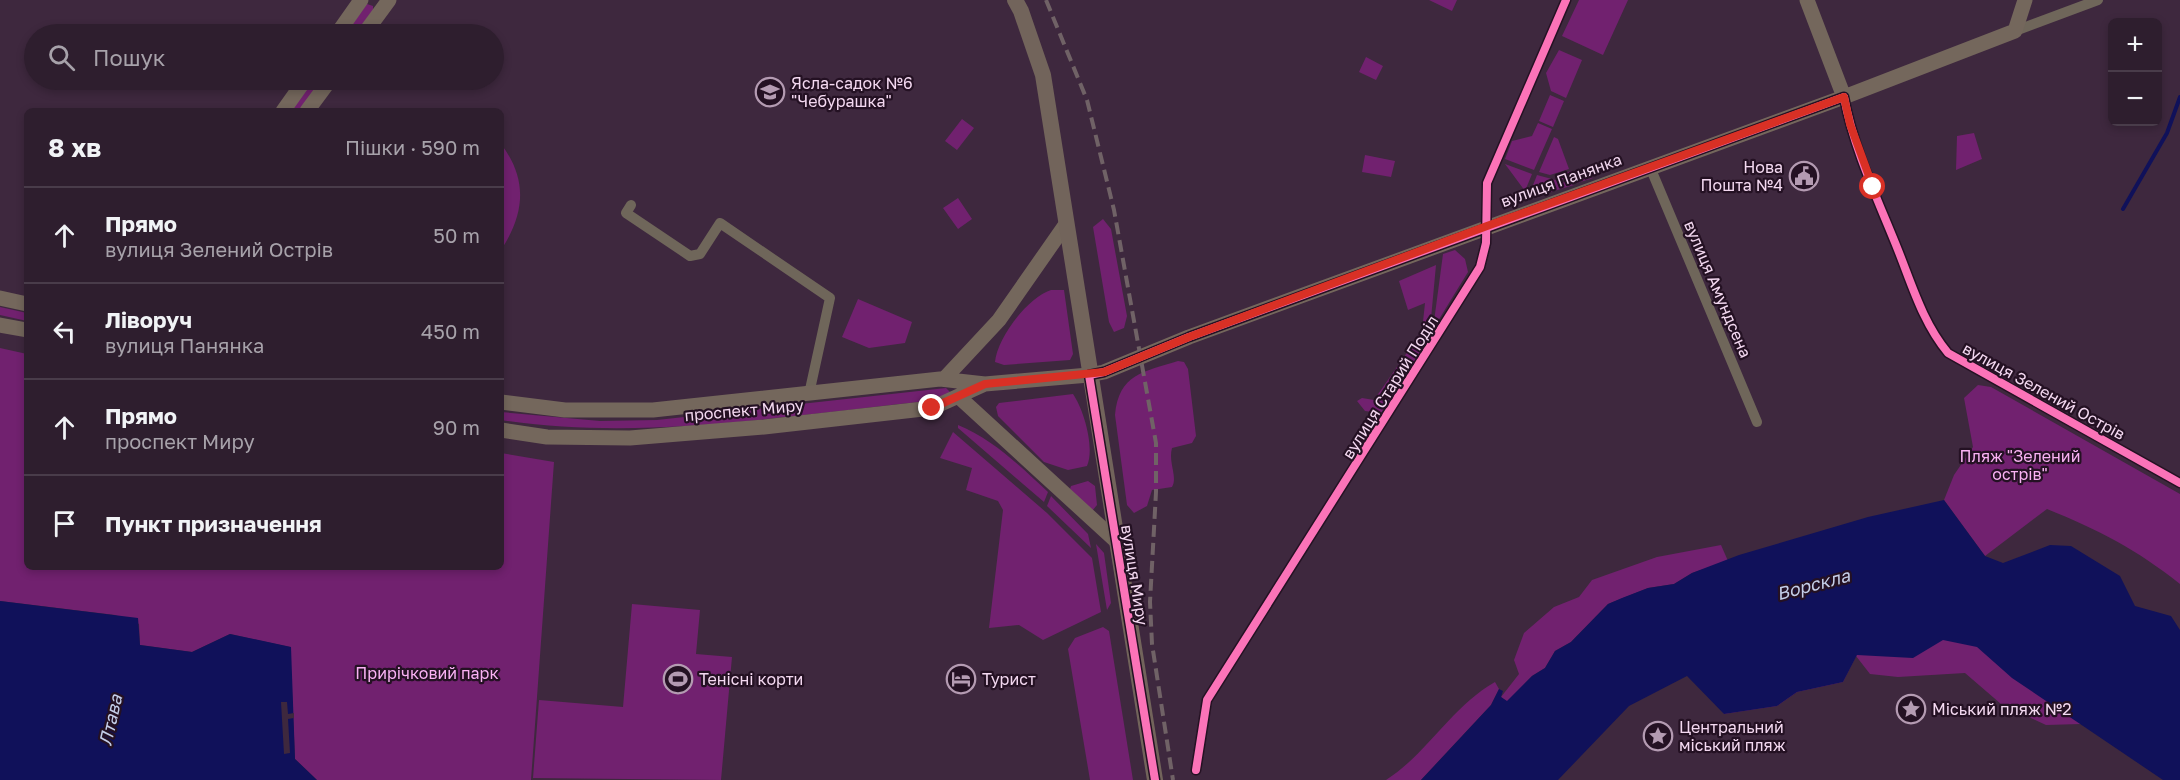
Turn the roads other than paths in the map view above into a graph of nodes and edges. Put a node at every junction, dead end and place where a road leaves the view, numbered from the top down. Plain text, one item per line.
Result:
1 (361, 0) edge
2 (389, 0) edge
3 (1014, 0) edge
4 (1566, 0) edge
5 (1807, 0) edge
6 (2025, 0) edge
7 (2098, 0) edge
8 (344, 24) edge
9 (371, 24) edge
10 (2015, 31) junction
11 (298, 90) edge
12 (323, 90) edge
13 (1844, 97) junction
14 (285, 108) edge
15 (309, 108) edge
16 (1650, 167) junction
17 (631, 205) dead end
18 (1066, 224) junction
19 (1487, 226) junction
20 (0, 298) edge
21 (24, 303) edge
22 (0, 325) edge
23 (24, 329) edge
24 (1089, 375) junction
25 (944, 379) junction
26 (985, 384) junction
27 (809, 394) junction
28 (959, 397) junction
29 (504, 402) edge
30 (1757, 422) dead end
31 (504, 430) edge
32 (2180, 483) edge
33 (1115, 540) junction
34 (1196, 770) dead end
35 (1155, 780) edge

1 - 8 main road
2 - 9 main road
3 - 18 main road, вулиця Миру
4 - 19 street, вулиця Старий Поділ
5 - 13 main road
6 - 10 main road
7 - 10 street
10 - 13 main road, вулиця Панянка
11 - 14 main road
12 - 15 main road
13 - 16 main road, вулиця Панянка
13 - 32 street, вулиця Зелений Острів
16 - 19 main road, вулиця Панянка
16 - 30 street, вулиця Амундсена
17 - 27 street
18 - 24 main road, вулиця Миру
18 - 25 main road
19 - 24 main road, вулиця Панянка
19 - 34 street, вулиця Старий Поділ
20 - 21 main road
22 - 23 main road
24 - 26 main road, проспект Миру
24 - 33 main road, вулиця Миру
25 - 26 main road, проспект Миру
25 - 27 main road, проспект Миру
26 - 28 main road, проспект Миру
27 - 29 main road, проспект Миру
28 - 31 main road, проспект Миру
28 - 33 main road
33 - 35 main road, вулиця Миру

